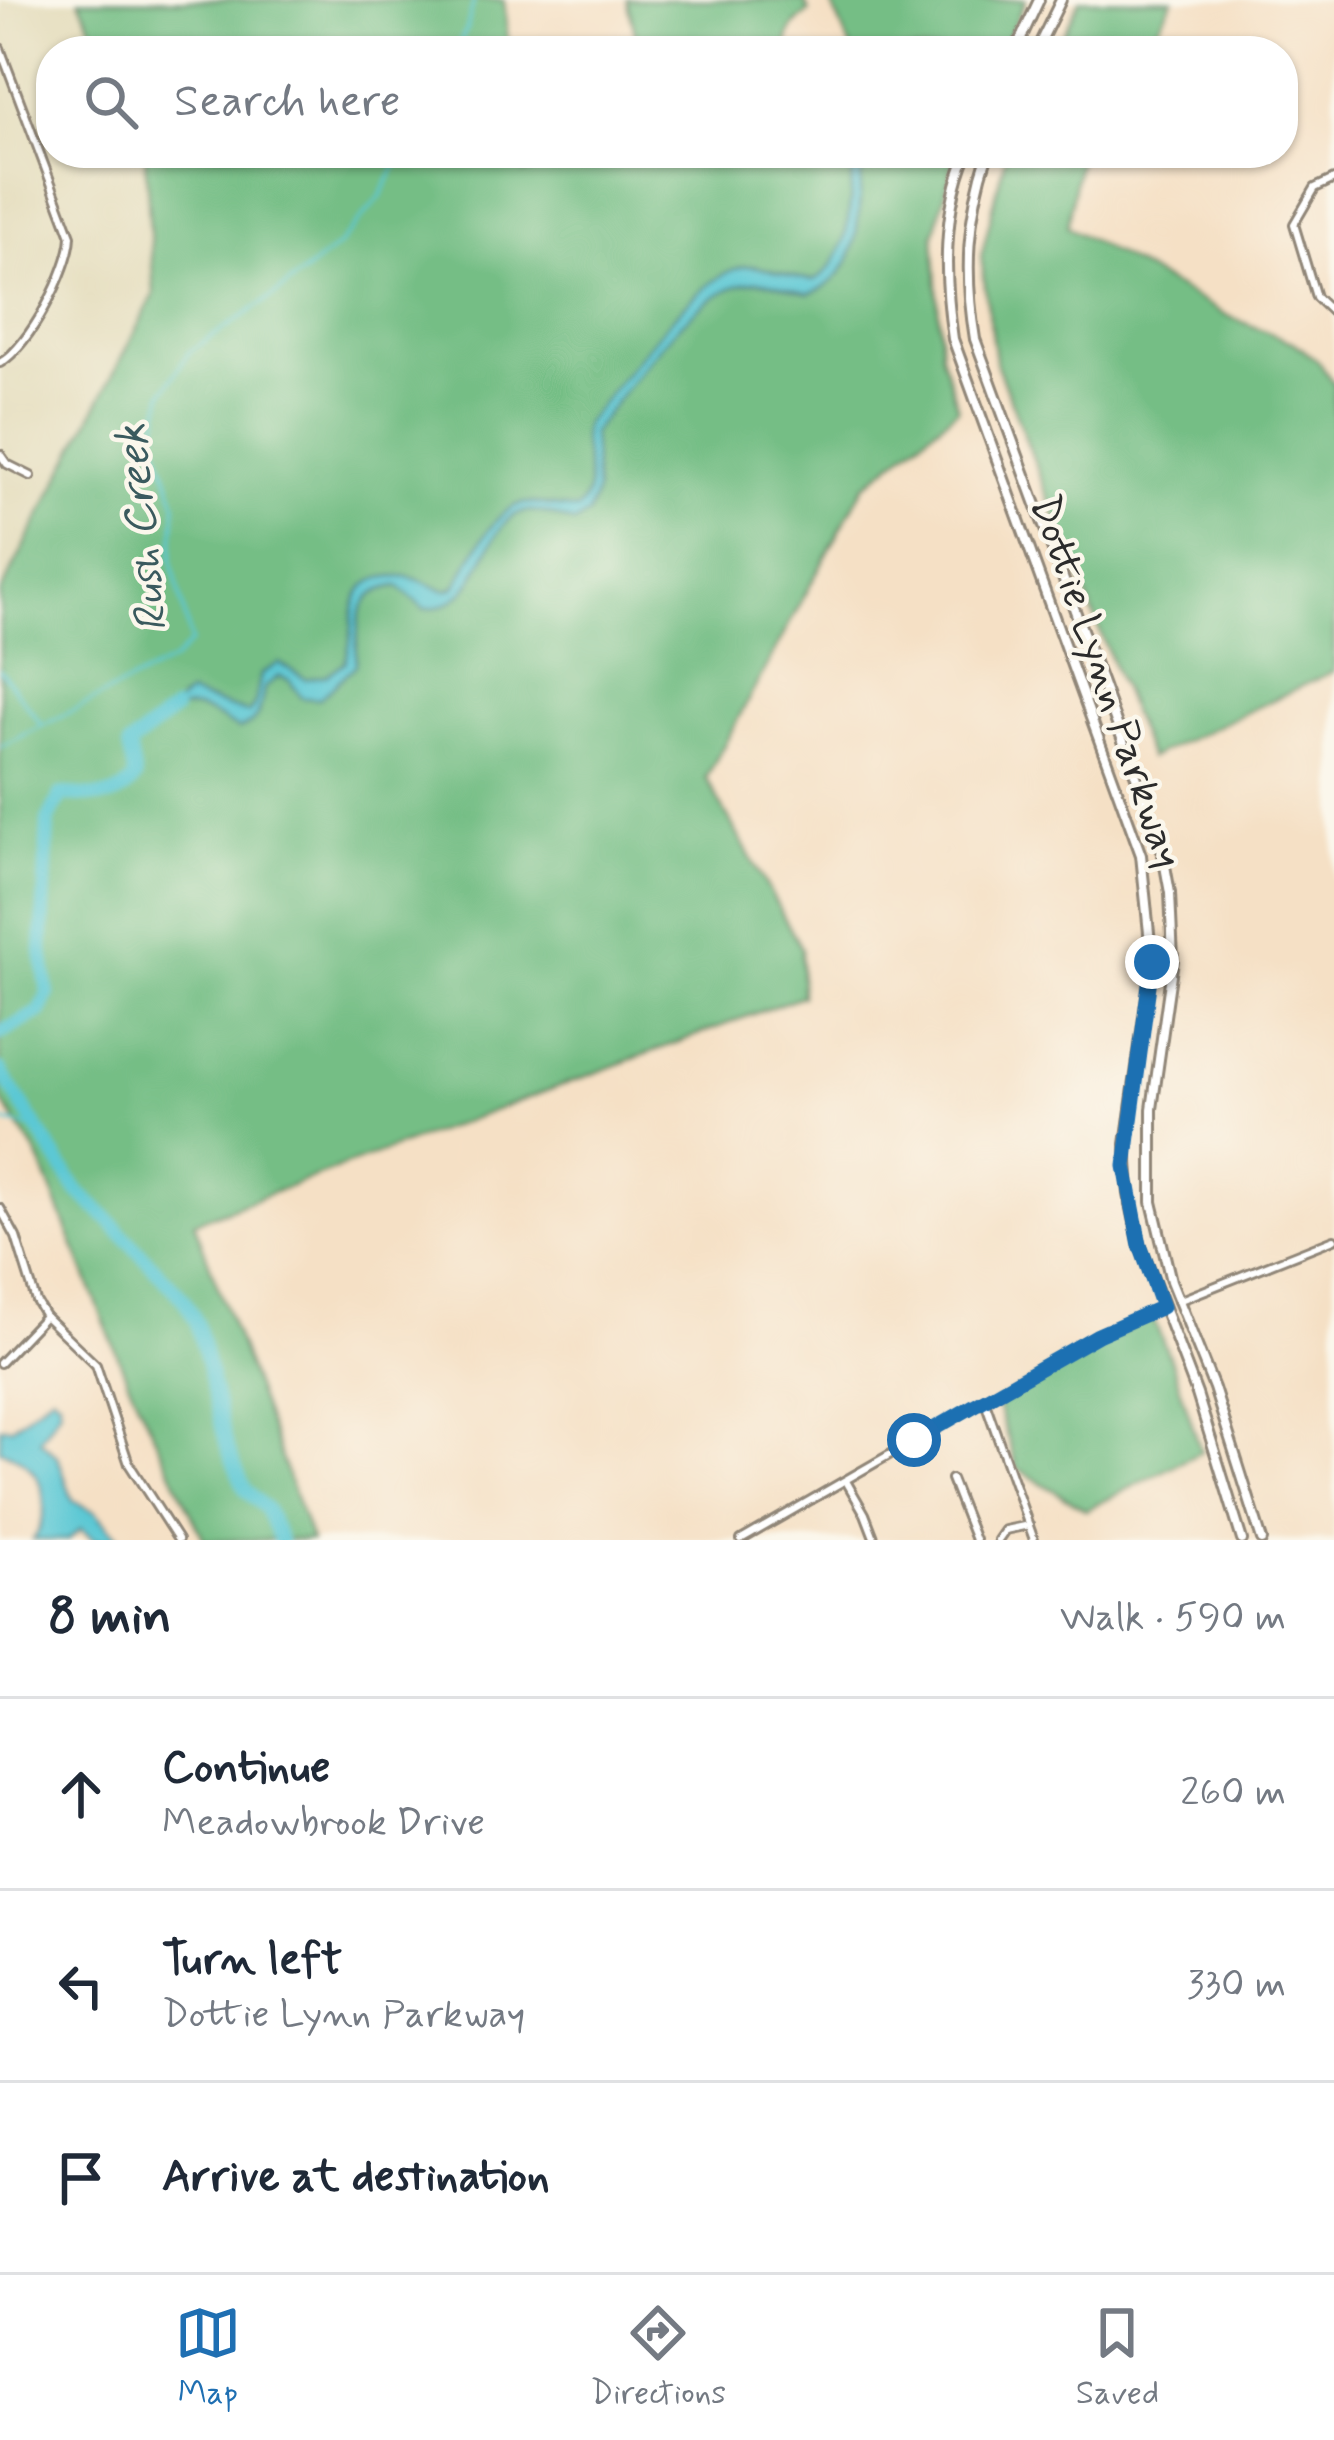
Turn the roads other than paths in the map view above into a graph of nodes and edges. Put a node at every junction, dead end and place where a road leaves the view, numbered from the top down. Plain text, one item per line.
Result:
1 (1040, 0) edge
2 (1061, 0) edge
3 (1022, 36) edge
4 (1043, 36) edge
5 (0, 47) edge
6 (36, 144) edge
7 (45, 168) edge
8 (962, 168) edge
9 (983, 168) edge
10 (1334, 179) edge
11 (1334, 314) edge
12 (982, 362) junction
13 (0, 363) edge
14 (962, 369) junction
15 (0, 454) edge
16 (31, 476) dead end
17 (1141, 784) junction
18 (1120, 792) junction
19 (0, 1208) edge
20 (1334, 1239) edge
21 (1140, 1245) junction
22 (1178, 1301) junction
23 (1162, 1307) junction
24 (45, 1316) junction
25 (0, 1363) edge
26 (984, 1400) junction
27 (1229, 1432) junction
28 (1212, 1440) junction
29 (952, 1479) dead end
30 (846, 1481) junction
31 (1029, 1526) junction
32 (178, 1540) edge
33 (740, 1540) edge
34 (875, 1540) edge
35 (975, 1540) edge
36 (1002, 1540) edge
37 (1034, 1540) edge
38 (1243, 1540) edge
39 (1262, 1540) edge

1 - 3 main road
2 - 4 main road
5 - 6 street
7 - 13 street
8 - 14 main road, Dottie Lynn Parkway
9 - 12 main road, Dottie Lynn Parkway
10 - 11 street
12 - 14 main road
12 - 17 main road, Dottie Lynn Parkway
14 - 18 main road, Dottie Lynn Parkway
15 - 16 street
17 - 18 main road
17 - 22 main road, Dottie Lynn Parkway
18 - 21 main road, Dottie Lynn Parkway
19 - 24 street
20 - 22 street
21 - 22 main road
21 - 23 main road, Dottie Lynn Parkway
22 - 27 main road
23 - 26 street
23 - 28 main road, Dottie Lynn Parkway
24 - 25 street
24 - 32 street
26 - 30 street
26 - 31 street
27 - 28 main road
27 - 39 main road
28 - 38 main road, Dottie Lynn Parkway
29 - 35 street
30 - 33 street
30 - 34 street
31 - 36 street
31 - 37 street

